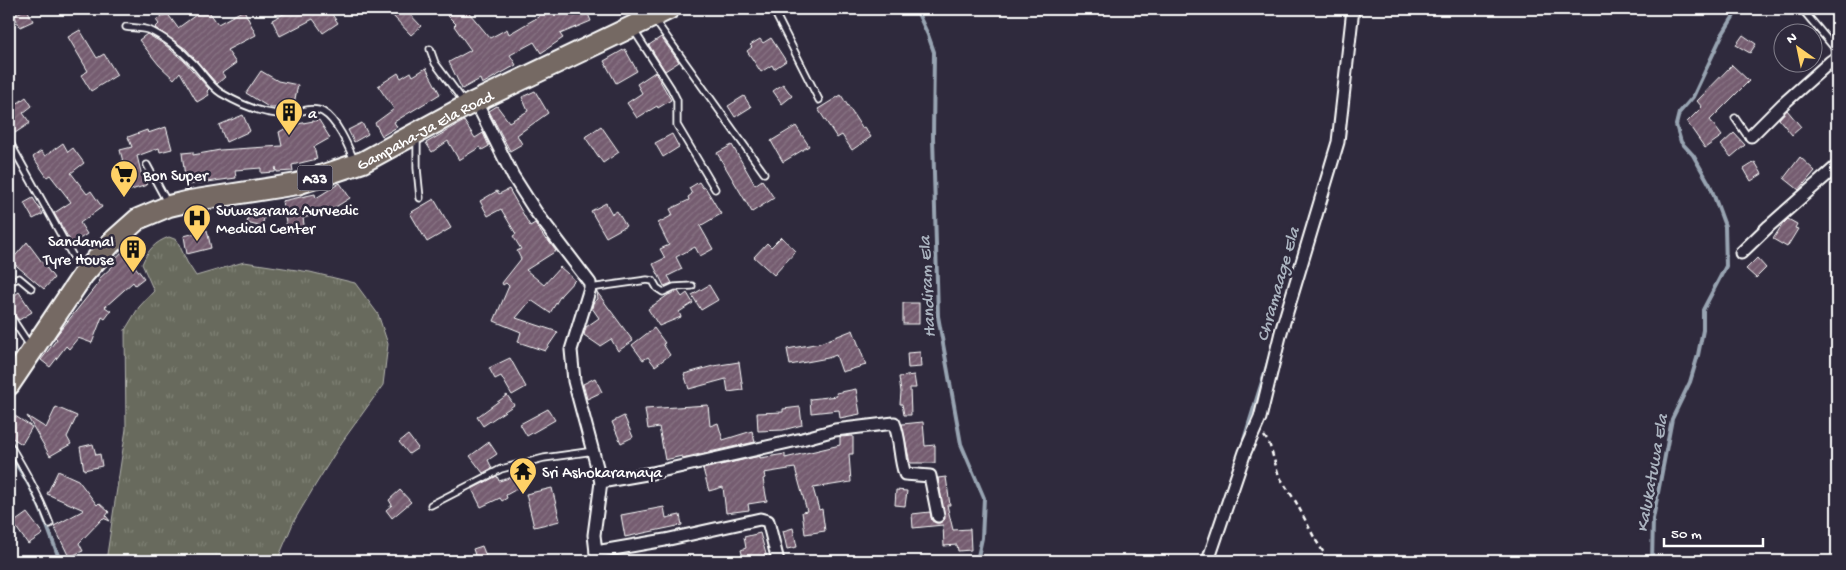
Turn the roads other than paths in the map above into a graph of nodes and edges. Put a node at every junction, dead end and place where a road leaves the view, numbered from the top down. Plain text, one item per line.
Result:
1 (773, 9) edge
2 (1353, 9) edge
3 (1802, 9) edge
4 (661, 13) edge
5 (126, 27) dead end
6 (632, 28) junction
7 (430, 49) dead end
8 (1837, 51) edge
9 (1837, 58) edge
10 (819, 100) dead end
11 (471, 104) junction
12 (1735, 118) dead end
13 (417, 133) junction
14 (1751, 136) joint
15 (9, 140) edge
16 (356, 164) junction
17 (147, 165) dead end
18 (1837, 166) edge
19 (764, 173) dead end
20 (715, 188) dead end
21 (420, 198) dead end
22 (169, 206) junction
23 (1741, 253) dead end
24 (83, 275) junction
25 (9, 282) edge
26 (692, 286) dead end
27 (31, 288) dead end
28 (590, 288) junction
29 (9, 314) edge
30 (32, 350) junction
31 (9, 385) edge
32 (9, 444) edge
33 (594, 451) junction
34 (601, 482) junction
35 (431, 505) dead end
36 (938, 516) dead end
37 (50, 524) dead end
38 (596, 556) edge
39 (778, 561) edge
40 (1208, 561) edge

1 - 10 lane
2 - 40 street
3 - 8 lane
4 - 6 highway, Gampaha-Ja Ela Road / A33
4 - 19 lane
5 - 16 lane
6 - 11 highway, Gampaha-Ja Ela Road / A33
6 - 20 lane
7 - 11 lane
9 - 14 street
11 - 13 highway, Gampaha-Ja Ela Road / A33
11 - 28 street
12 - 14 lane
13 - 16 highway, Gampaha-Ja Ela Road / A33
13 - 21 lane
15 - 24 lane
16 - 22 highway, Gampaha-Ja Ela Road / A33
17 - 22 lane
18 - 23 street
22 - 24 highway, Gampaha-Ja Ela Road / A33
24 - 30 highway, Gampaha-Ja Ela Road / A33
25 - 27 lane
26 - 28 lane
28 - 33 street
29 - 30 lane
30 - 31 highway, Gampaha-Ja Ela Road / A33
32 - 37 lane
33 - 34 street
33 - 35 lane
34 - 36 street
34 - 38 street
38 - 39 street

